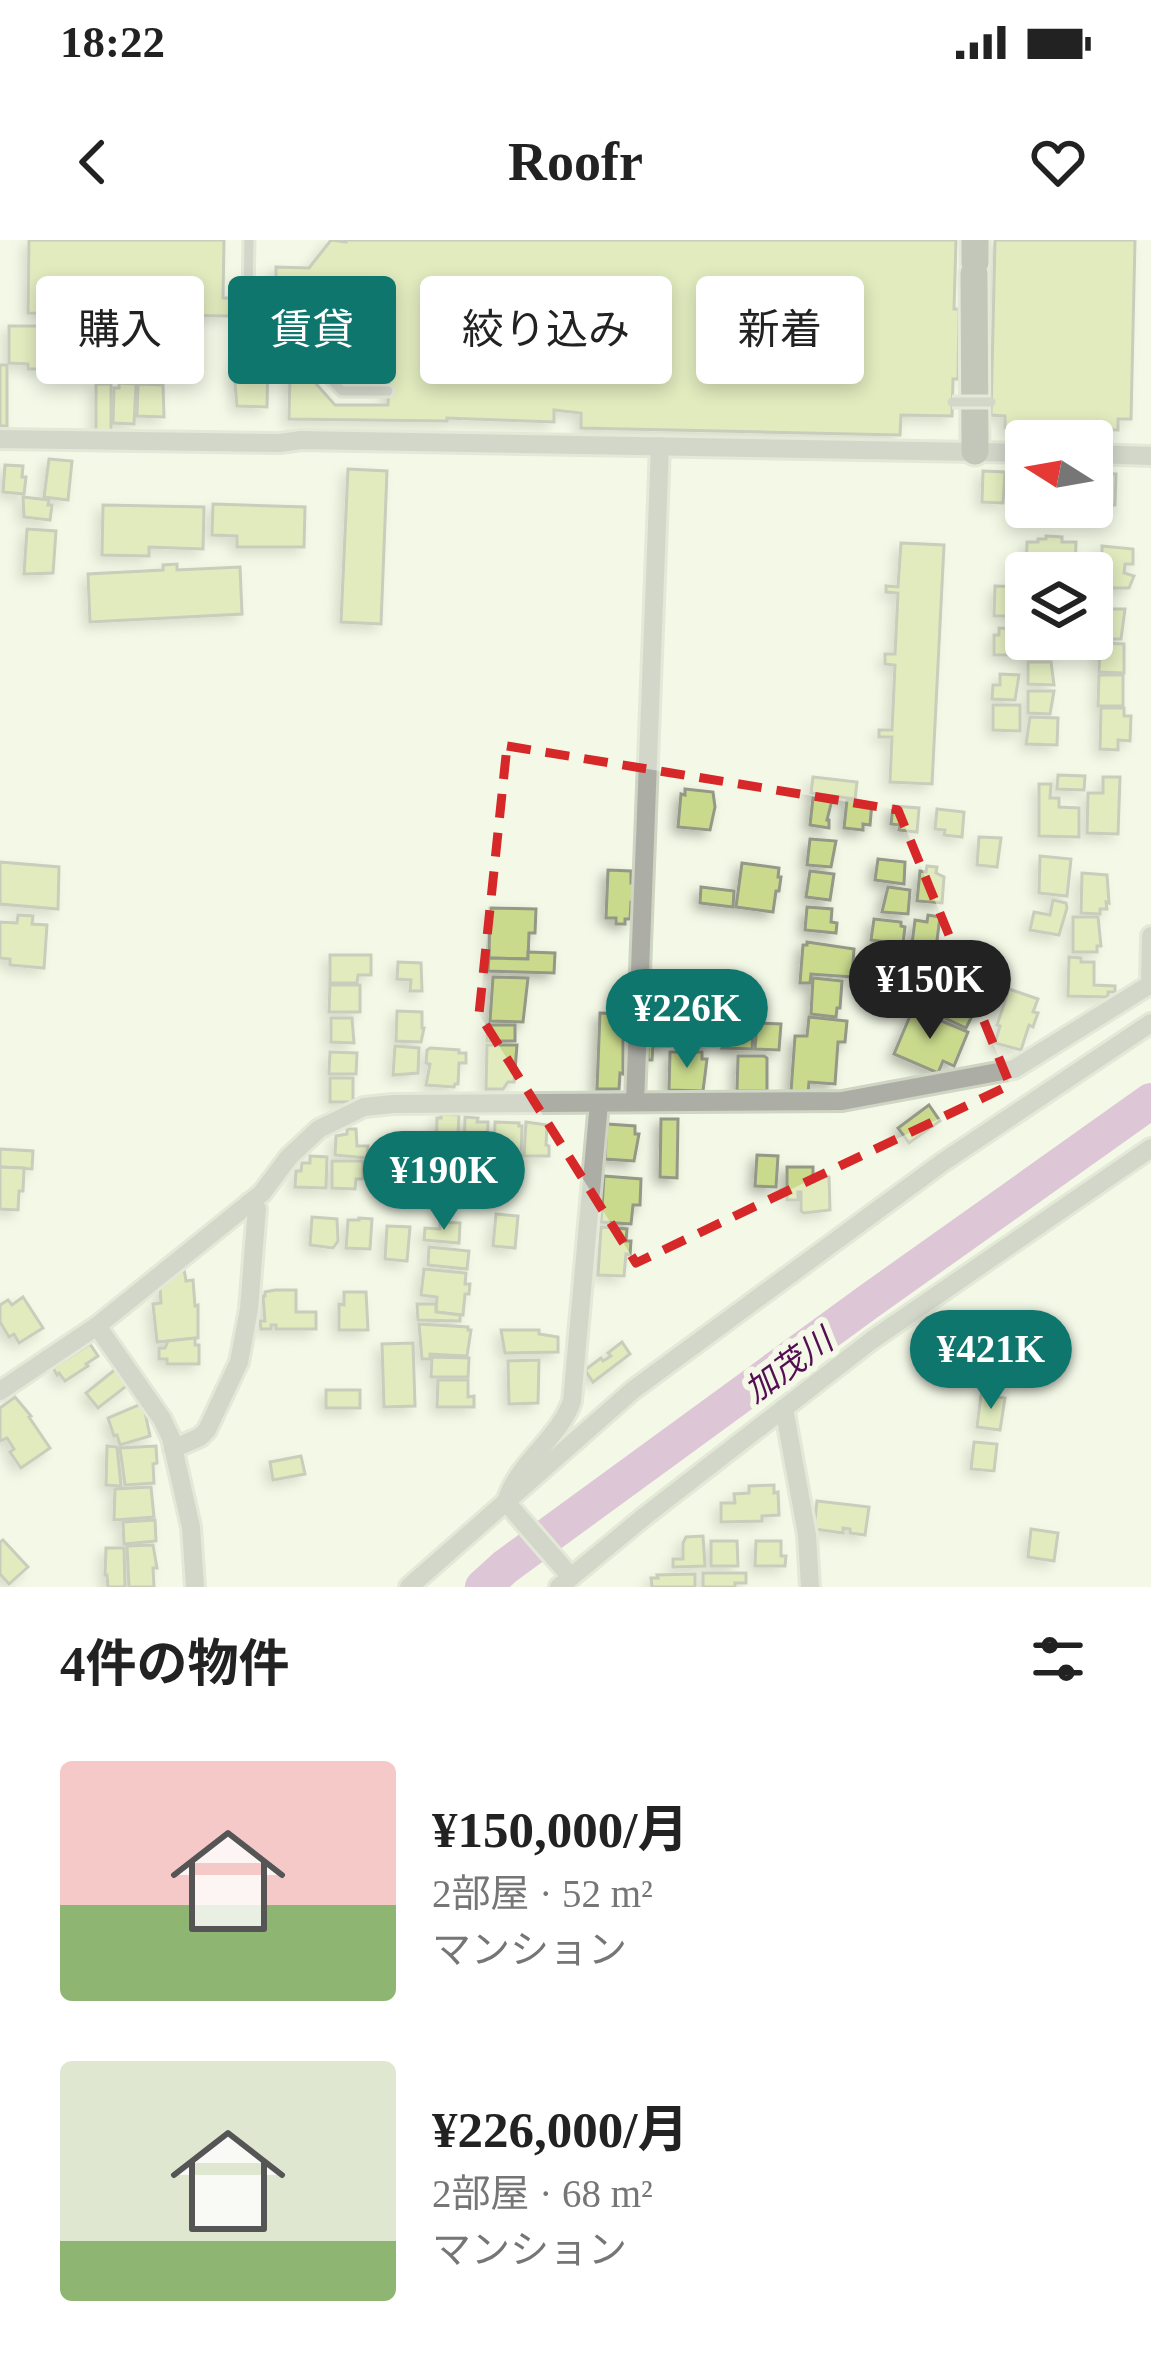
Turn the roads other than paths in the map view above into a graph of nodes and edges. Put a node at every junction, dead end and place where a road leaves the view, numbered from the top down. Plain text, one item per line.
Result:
1 (249, 240) edge
2 (975, 259) edge
3 (388, 391) dead end
4 (952, 402) dead end
5 (991, 402) dead end
6 (0, 439) edge
7 (661, 446) junction
8 (975, 452) junction
9 (1005, 453) edge
10 (1113, 455) edge
11 (1151, 456) edge
12 (1151, 936) edge
13 (1150, 984) edge
14 (1151, 1022) edge
15 (599, 1102) junction
16 (635, 1102) junction
17 (1151, 1148) edge
18 (249, 1203) junction
19 (97, 1326) junction
20 (0, 1391) edge
21 (784, 1408) junction
22 (173, 1449) junction
23 (506, 1502) junction
24 (565, 1582) edge
25 (195, 1587) edge
26 (410, 1587) edge
27 (810, 1587) edge

1 - 3 lane
2 - 8 street
4 - 5 lane, bridge
6 - 7 street
7 - 8 street
7 - 16 street
8 - 9 street
10 - 11 street
12 - 13 street
13 - 16 street
14 - 23 street
15 - 16 street
15 - 18 street
15 - 23 street
17 - 21 street
18 - 19 street
18 - 22 street
19 - 20 street
19 - 22 street
21 - 24 street
21 - 27 street
22 - 25 street
23 - 24 street
23 - 26 street

